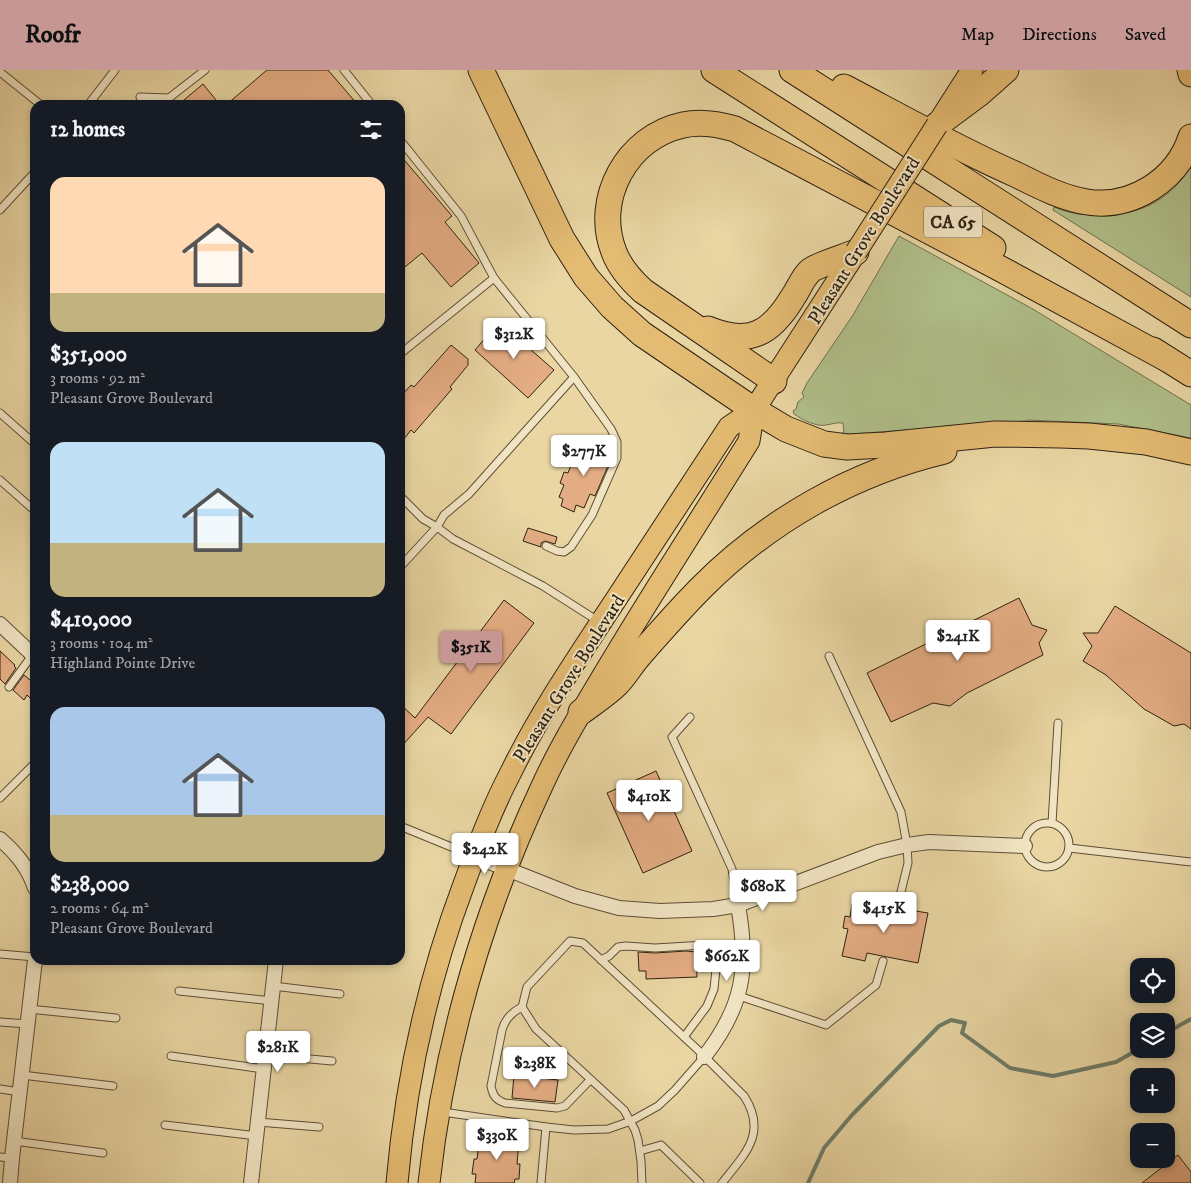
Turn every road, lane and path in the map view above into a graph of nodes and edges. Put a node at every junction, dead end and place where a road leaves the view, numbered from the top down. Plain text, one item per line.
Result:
1 (115, 70) edge
2 (205, 70) edge
3 (344, 70) edge
4 (481, 70) edge
5 (714, 70) edge
6 (792, 70) edge
7 (1006, 70) edge
8 (1190, 70) edge
9 (0, 72) edge
10 (1191, 74) edge
11 (971, 83) edge
12 (140, 97) dead end
13 (35, 100) edge
14 (92, 100) edge
15 (368, 100) edge
16 (937, 125) joint
17 (1191, 137) edge
18 (405, 146) edge
19 (30, 177) edge
20 (0, 210) edge
21 (856, 252) junction
22 (494, 278) junction
23 (686, 320) junction
24 (1191, 325) edge
25 (405, 350) edge
26 (1167, 359) junction
27 (1191, 374) edge
28 (574, 377) junction
29 (774, 381) junction
30 (754, 410) junction
31 (0, 413) edge
32 (1029, 435) junction
33 (30, 440) edge
34 (1191, 452) edge
35 (0, 480) edge
36 (405, 501) edge
37 (30, 507) edge
38 (437, 526) junction
39 (546, 546) dead end
40 (405, 561) edge
41 (601, 622) junction
42 (0, 624) edge
43 (30, 652) edge
44 (829, 656) dead end
45 (30, 661) edge
46 (9, 687) dead end
47 (581, 712) junction
48 (690, 717) dead end
49 (1058, 723) dead end
50 (30, 768) edge
51 (0, 798) edge
52 (1052, 823) junction
53 (405, 828) edge
54 (0, 839) edge
55 (907, 845) junction
56 (1025, 846) junction
57 (1069, 848) junction
58 (474, 856) junction
59 (1191, 862) edge
60 (506, 868) junction
61 (30, 869) edge
62 (900, 896) dead end
63 (738, 906) junction
64 (0, 954) edge
65 (30, 957) edge
66 (601, 960) junction
67 (882, 961) dead end
68 (34, 965) edge
69 (275, 965) edge
70 (273, 986) junction
71 (179, 990) dead end
72 (340, 994) dead end
73 (739, 996) junction
74 (272, 1001) junction
75 (522, 1007) junction
76 (29, 1009) junction
77 (116, 1018) dead end
78 (0, 1022) edge
79 (28, 1024) junction
80 (684, 1037) junction
81 (171, 1056) dead end
82 (704, 1057) junction
83 (332, 1061) dead end
84 (265, 1062) junction
85 (22, 1075) junction
86 (590, 1080) junction
87 (113, 1086) dead end
88 (0, 1090) edge
89 (20, 1092) junction
90 (438, 1112) junction
91 (631, 1121) junction
92 (165, 1125) dead end
93 (319, 1127) dead end
94 (546, 1127) junction
95 (258, 1129) junction
96 (14, 1141) junction
97 (640, 1151) junction
98 (103, 1153) dead end
99 (6, 1157) edge
100 (10, 1183) edge
101 (251, 1183) edge
102 (397, 1183) edge
103 (429, 1183) edge
104 (541, 1183) edge
105 (642, 1183) edge
106 (700, 1183) edge
107 (722, 1183) edge

1 - 14 lane
2 - 12 lane
3 - 15 lane
4 - 30 highway
5 - 26 highway, CA 65
6 - 17 highway
6 - 24 highway, CA 65
7 - 11 highway
8 - 10 highway
9 - 13 lane
11 - 16 highway
16 - 21 main road, Pleasant Grove Boulevard, bridge
18 - 22 lane
19 - 20 lane
21 - 23 highway
21 - 29 main road, Pleasant Grove Boulevard
22 - 25 lane
22 - 28 lane
23 - 26 highway
23 - 29 highway
26 - 27 highway, CA 65
28 - 38 lane
28 - 39 lane
29 - 30 main road, Pleasant Grove Boulevard
30 - 32 highway
30 - 41 main road, Pleasant Grove Boulevard
30 - 47 main road, Pleasant Grove Boulevard
31 - 33 lane
32 - 34 highway
32 - 47 highway
35 - 37 lane
36 - 38 lane
38 - 40 lane
38 - 41 lane
41 - 58 main road, Pleasant Grove Boulevard
42 - 43 street
44 - 55 lane
45 - 46 lane
47 - 60 main road, Pleasant Grove Boulevard
48 - 63 lane
49 - 52 lane
50 - 51 lane
52 - 56 lane
52 - 57 lane
53 - 58 lane
54 - 61 street
55 - 56 street
55 - 62 lane
55 - 63 street
56 - 57 lane
57 - 59 lane
58 - 60 street
58 - 102 main road, Pleasant Grove Boulevard
60 - 63 street
60 - 90 main road, Pleasant Grove Boulevard
63 - 73 street
64 - 65 lane
66 - 75 lane
66 - 80 lane
66 - 80 lane
67 - 73 lane
68 - 76 street
69 - 70 street
70 - 72 lane
70 - 74 street
71 - 74 lane
73 - 82 street
74 - 84 street
75 - 86 lane
75 - 86 lane
76 - 77 lane
76 - 79 street
78 - 79 lane
79 - 85 street
80 - 82 lane
81 - 84 lane
82 - 91 lane
82 - 107 lane
83 - 84 lane
84 - 95 street
85 - 87 lane
85 - 89 street
86 - 91 lane
88 - 89 lane
89 - 96 street
90 - 94 lane
90 - 103 main road, Pleasant Grove Boulevard
91 - 94 lane
91 - 97 lane
92 - 95 lane
93 - 95 lane
94 - 104 lane
95 - 101 street
96 - 98 lane
96 - 99 street
97 - 105 lane
97 - 106 lane
99 - 100 street

